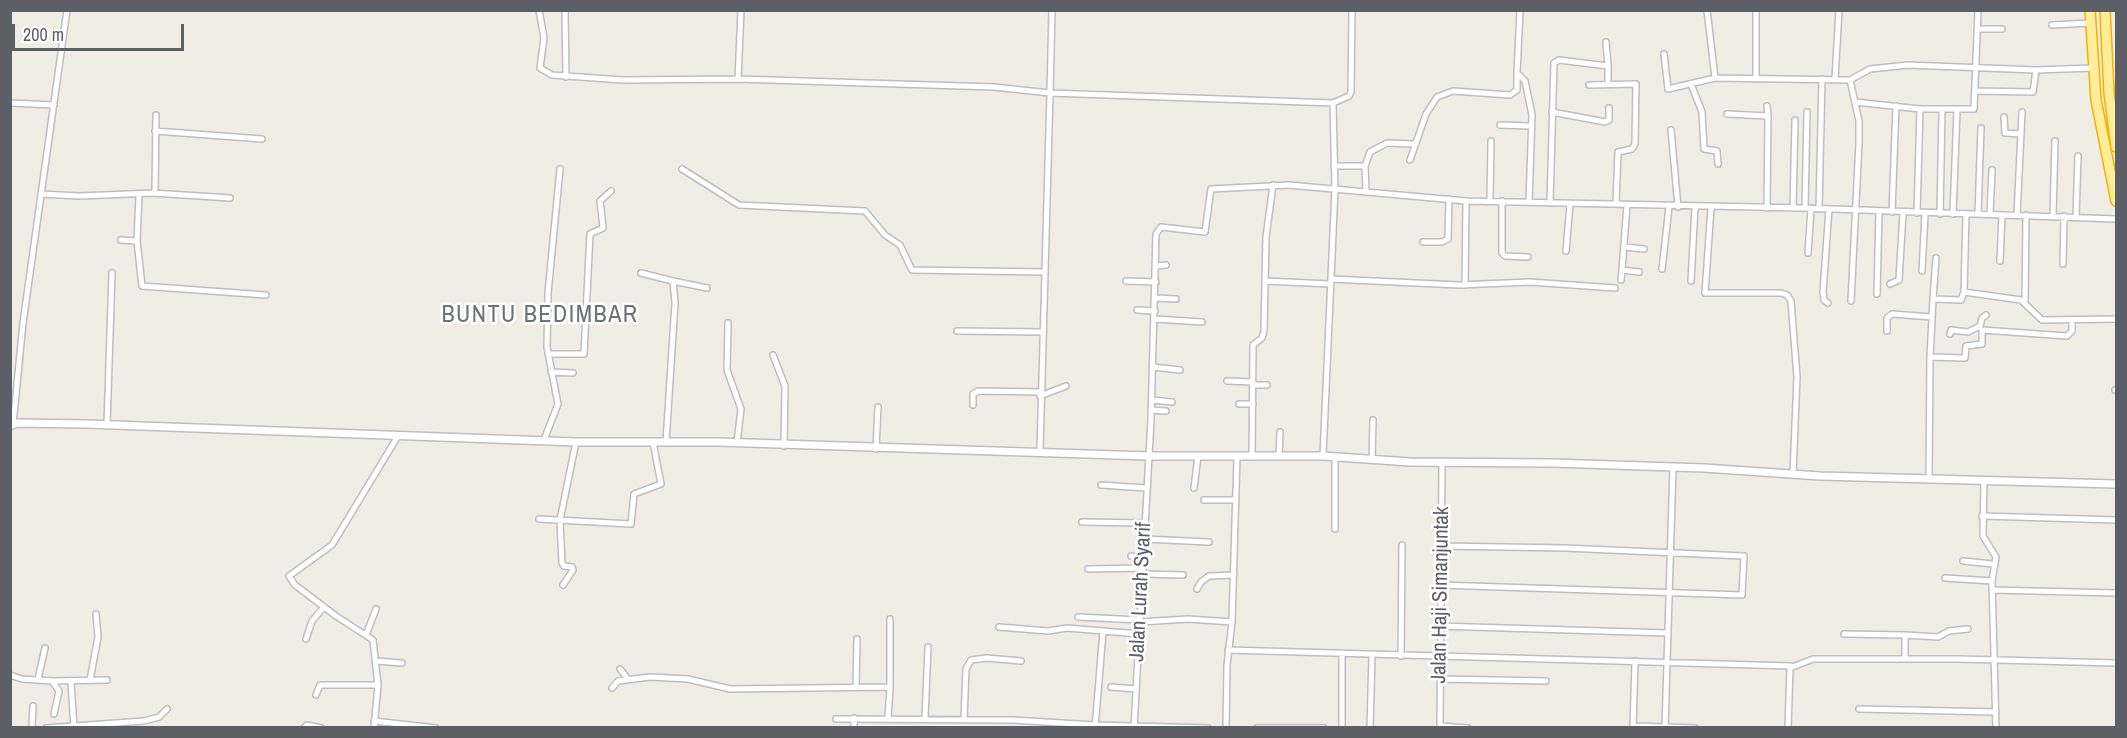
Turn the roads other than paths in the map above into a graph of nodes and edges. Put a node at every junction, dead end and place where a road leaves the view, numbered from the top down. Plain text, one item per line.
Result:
1 (67, 10) edge
2 (539, 10) edge
3 (565, 10) edge
4 (741, 10) edge
5 (1052, 10) edge
6 (1352, 10) edge
7 (1520, 10) edge
8 (1707, 10) edge
9 (1756, 10) edge
10 (1839, 10) edge
11 (1978, 10) edge
12 (2090, 10) edge
13 (2105, 10) edge
14 (2090, 23) junction
15 (2052, 25) dead end
16 (1977, 29) junction
17 (2002, 29) dead end
18 (1606, 42) dead end
19 (1664, 54) dead end
20 (2112, 59) edge
21 (1608, 66) junction
22 (1977, 68) junction
23 (2093, 68) junction
24 (2036, 70) junction
25 (1517, 73) junction
26 (566, 77) junction
27 (1715, 78) junction
28 (1756, 78) junction
29 (738, 79) junction
30 (1822, 79) junction
31 (1835, 79) junction
32 (1850, 80) junction
33 (1694, 82) junction
34 (1608, 84) junction
35 (1589, 85) dead end
36 (1975, 91) junction
37 (1050, 93) junction
38 (1855, 102) junction
39 (10, 103) edge
40 (1333, 103) junction
41 (54, 105) junction
42 (1767, 106) dead end
43 (1896, 106) junction
44 (1609, 108) dead end
45 (1920, 108) junction
46 (1942, 110) junction
47 (1957, 110) junction
48 (1807, 111) dead end
49 (1552, 112) junction
50 (2022, 112) dead end
51 (1727, 114) dead end
52 (156, 115) dead end
53 (1768, 116) junction
54 (2004, 117) dead end
55 (1795, 120) dead end
56 (1500, 125) dead end
57 (1531, 126) junction
58 (1981, 128) dead end
59 (1671, 130) dead end
60 (155, 131) junction
61 (1806, 132) junction
62 (1821, 133) junction
63 (2021, 134) junction
64 (262, 139) dead end
65 (1491, 141) dead end
66 (2055, 141) dead end
67 (1414, 144) junction
68 (2116, 147) edge
69 (2078, 156) dead end
70 (1410, 160) dead end
71 (1718, 164) dead end
72 (1334, 166) junction
73 (1365, 166) junction
74 (560, 169) dead end
75 (682, 169) dead end
76 (1992, 170) dead end
77 (1273, 185) junction
78 (1335, 189) junction
79 (611, 191) dead end
80 (1366, 192) junction
81 (154, 193) junction
82 (41, 194) junction
83 (139, 195) junction
84 (230, 198) dead end
85 (1449, 199) junction
86 (1466, 201) junction
87 (1490, 201) junction
88 (1503, 201) junction
89 (2116, 201) edge
90 (1529, 202) junction
91 (1550, 203) junction
92 (1616, 203) junction
93 (1570, 204) junction
94 (1627, 205) junction
95 (1669, 207) junction
96 (1678, 207) junction
97 (1695, 207) junction
98 (1711, 208) junction
99 (1764, 208) junction
100 (1793, 208) junction
101 (1808, 208) junction
102 (1819, 209) junction
103 (1829, 209) junction
104 (1855, 211) junction
105 (1879, 211) junction
106 (1892, 212) junction
107 (1903, 213) junction
108 (1917, 213) junction
109 (1925, 214) junction
110 (1940, 214) junction
111 (1953, 214) junction
112 (1966, 214) junction
113 (1978, 214) junction
114 (1990, 214) junction
115 (2002, 214) junction
116 (2017, 215) junction
117 (2026, 215) junction
118 (2053, 216) junction
119 (2064, 216) junction
120 (2076, 217) junction
121 (2116, 219) edge
122 (122, 240) dead end
123 (137, 241) junction
124 (1423, 242) dead end
125 (1625, 247) junction
126 (1644, 249) dead end
127 (1566, 251) dead end
128 (1808, 253) dead end
129 (1528, 257) dead end
130 (1936, 258) dead end
131 (2001, 261) dead end
132 (2063, 264) dead end
133 (1166, 265) dead end
134 (1156, 266) junction
135 (1662, 269) dead end
136 (1622, 270) junction
137 (1922, 271) dead end
138 (1044, 272) junction
139 (1639, 272) dead end
140 (112, 273) dead end
141 (641, 273) dead end
142 (1620, 280) dead end
143 (673, 281) junction
144 (1126, 281) dead end
145 (1265, 281) junction
146 (1691, 281) dead end
147 (1156, 282) junction
148 (1330, 282) junction
149 (1890, 284) dead end
150 (1465, 285) junction
151 (707, 288) dead end
152 (1616, 288) dead end
153 (1964, 292) junction
154 (1877, 294) dead end
155 (266, 295) dead end
156 (1156, 298) junction
157 (1176, 299) dead end
158 (1933, 299) junction
159 (1851, 301) dead end
160 (2025, 301) junction
161 (1828, 303) dead end
162 (1137, 310) dead end
163 (1155, 311) junction
164 (1986, 315) dead end
165 (1932, 318) junction
166 (1155, 319) junction
167 (2116, 319) edge
168 (2072, 321) junction
169 (1202, 322) dead end
170 (728, 323) dead end
171 (1981, 328) junction
172 (957, 331) dead end
173 (1887, 331) dead end
174 (1042, 332) junction
175 (1950, 334) dead end
176 (548, 354) junction
177 (773, 355) dead end
178 (1930, 357) junction
179 (1153, 367) junction
180 (1180, 370) dead end
181 (551, 372) junction
182 (573, 373) dead end
183 (1227, 381) dead end
184 (1253, 383) junction
185 (1267, 385) dead end
186 (1066, 386) dead end
187 (1040, 394) junction
188 (1152, 400) junction
189 (1172, 402) dead end
190 (1239, 404) dead end
191 (1253, 404) junction
192 (973, 405) dead end
193 (878, 407) dead end
194 (1151, 410) junction
195 (1166, 411) dead end
196 (1373, 420) dead end
197 (12, 425) edge
198 (107, 425) junction
199 (1280, 432) dead end
200 (394, 436) junction
201 (544, 440) junction
202 (576, 442) junction
203 (654, 442) junction
204 (666, 442) junction
205 (737, 443) junction
206 (784, 446) junction
207 (876, 449) junction
208 (1040, 452) junction
209 (1148, 456) junction
210 (1198, 456) junction
211 (1252, 456) junction
212 (1279, 456) junction
213 (1323, 456) junction
214 (1237, 457) junction
215 (1335, 457) junction
216 (1372, 460) junction
217 (1442, 462) junction
218 (1673, 468) junction
219 (1793, 474) junction
220 (1929, 479) junction
221 (1984, 480) junction
222 (2116, 484) edge
223 (1101, 485) dead end
224 (1146, 488) junction
225 (1194, 488) dead end
226 (1204, 500) dead end
227 (1236, 500) junction
228 (1982, 516) junction
229 (539, 519) dead end
230 (561, 520) junction
231 (2116, 520) edge
232 (1082, 522) dead end
233 (1145, 524) junction
234 (1335, 529) dead end
235 (1144, 539) junction
236 (1209, 542) dead end
237 (1402, 545) dead end
238 (1442, 546) junction
239 (1671, 554) junction
240 (1131, 556) dead end
241 (1143, 557) junction
242 (1963, 561) dead end
243 (1993, 564) junction
244 (1088, 569) dead end
245 (1142, 571) junction
246 (1183, 575) dead end
247 (1234, 575) junction
248 (1945, 578) dead end
249 (1992, 581) junction
250 (563, 585) dead end
251 (1440, 585) junction
252 (1197, 590) dead end
253 (1992, 590) junction
254 (1668, 593) junction
255 (2116, 593) edge
256 (324, 607) junction
257 (376, 609) dead end
258 (96, 614) dead end
259 (1078, 617) dead end
260 (890, 619) dead end
261 (1140, 621) junction
262 (1232, 622) junction
263 (1439, 626) junction
264 (999, 627) dead end
265 (1968, 629) dead end
266 (1103, 632) junction
267 (1667, 633) junction
268 (1139, 634) junction
269 (1844, 634) dead end
270 (366, 635) junction
271 (1905, 635) junction
272 (306, 639) dead end
273 (857, 639) dead end
274 (928, 647) dead end
275 (45, 648) dead end
276 (1228, 650) junction
277 (1342, 655) junction
278 (1372, 656) junction
279 (1401, 656) junction
280 (1441, 657) junction
281 (1905, 659) junction
282 (1995, 660) junction
283 (377, 661) junction
284 (1021, 661) dead end
285 (1635, 661) junction
286 (1666, 661) junction
287 (402, 663) dead end
288 (2116, 663) edge
289 (1791, 666) junction
290 (620, 669) dead end
291 (10, 675) edge
292 (38, 679) junction
293 (628, 679) junction
294 (1441, 679) junction
295 (90, 680) junction
296 (107, 680) dead end
297 (52, 681) junction
298 (1546, 681) dead end
299 (70, 682) junction
300 (378, 685) junction
301 (890, 687) junction
302 (1111, 687) dead end
303 (612, 688) dead end
304 (856, 688) junction
305 (1136, 689) junction
306 (316, 695) dead end
307 (33, 706) dead end
308 (167, 709) dead end
309 (1859, 710) dead end
310 (1996, 712) junction
311 (54, 714) dead end
312 (854, 718) junction
313 (888, 718) junction
314 (925, 718) junction
315 (836, 719) dead end
316 (962, 719) junction
317 (374, 724) edge
318 (1052, 725) edge
319 (1095, 726) edge
320 (1108, 726) edge
321 (1134, 726) edge
322 (74, 727) edge
323 (1294, 727) edge
324 (1440, 727) edge
325 (1633, 727) edge
326 (1665, 727) edge
327 (32, 728) edge
328 (46, 728) edge
329 (304, 728) edge
330 (321, 728) edge
331 (436, 728) edge
332 (854, 728) edge
333 (960, 728) edge
334 (1208, 728) edge
335 (1226, 728) edge
336 (1257, 728) edge
337 (1324, 728) edge
338 (1342, 728) edge
339 (1370, 728) edge
340 (1468, 728) edge
341 (1695, 728) edge
342 (1788, 728) edge
343 (1996, 728) edge

1 - 41 street
2 - 26 street
3 - 26 street
4 - 29 street
5 - 37 street
6 - 40 street
7 - 25 street
8 - 27 street
9 - 28 street
10 - 31 street
11 - 16 street
12 - 14 highway
13 - 20 highway
14 - 15 street
14 - 23 highway
16 - 17 street
16 - 22 street
18 - 21 street
19 - 33 street
20 - 68 highway
21 - 34 street
21 - 49 street
22 - 24 street
22 - 32 street
22 - 36 street
23 - 24 street
23 - 89 highway
24 - 36 street
25 - 57 street
25 - 67 street
26 - 29 street
27 - 28 street
27 - 33 street
28 - 30 street
29 - 37 street
30 - 31 street
30 - 62 street
31 - 32 street
32 - 38 street
33 - 71 street
34 - 35 street
34 - 92 street
36 - 47 street
37 - 40 street
37 - 138 street
38 - 43 street
38 - 104 street
39 - 41 street
40 - 72 street
41 - 82 street
42 - 53 street
43 - 45 street
43 - 106 street
44 - 49 street
45 - 46 street
45 - 108 street
46 - 47 street
46 - 110 street
47 - 111 street
48 - 61 street
49 - 91 street
50 - 63 street
51 - 53 street
52 - 60 street
53 - 99 street
54 - 63 street
55 - 100 street
56 - 57 street
57 - 90 street
58 - 113 street
59 - 96 street
60 - 64 street
60 - 81 street
61 - 62 street
61 - 101 street
62 - 102 street
63 - 116 street
65 - 87 street
66 - 118 street
67 - 70 street
67 - 73 street
69 - 120 street
72 - 73 street
72 - 78 street
73 - 80 street
74 - 176 street
75 - 138 street
76 - 114 street
77 - 78 street
77 - 134 street, Jalan Lurah Syarif
77 - 145 street
78 - 80 street
78 - 148 street
79 - 176 street
80 - 85 street
81 - 83 street
81 - 84 street
82 - 83 street
82 - 197 street
83 - 123 street
85 - 86 street
85 - 124 street
86 - 87 street
86 - 150 street
87 - 88 street
88 - 90 street
88 - 129 street
90 - 91 street
91 - 93 street
92 - 93 street
92 - 94 street
93 - 127 street
94 - 95 street
94 - 125 street
95 - 96 street
95 - 135 street
96 - 97 street
97 - 98 street
97 - 146 street
98 - 99 street
98 - 219 street
99 - 100 street
100 - 101 street
101 - 102 street
101 - 128 street
102 - 103 street
103 - 104 street
103 - 161 street
104 - 105 street
104 - 159 street
105 - 106 street
105 - 154 street
106 - 107 street
107 - 108 street
107 - 149 street
108 - 109 street
109 - 110 street
109 - 137 street
110 - 111 street
111 - 112 street
112 - 113 street
112 - 153 street
113 - 114 street
114 - 115 street
115 - 116 street
115 - 131 street
116 - 117 street
117 - 118 street
117 - 160 street
118 - 119 street
119 - 120 street
119 - 132 street
120 - 121 street
122 - 123 street
123 - 155 street
125 - 126 street
125 - 136 street
130 - 158 street
133 - 134 street
134 - 147 street, Jalan Lurah Syarif
136 - 139 street
136 - 142 street
138 - 174 street
140 - 198 street
141 - 143 street
143 - 151 street
143 - 204 street
144 - 147 street
145 - 148 street
145 - 184 street
147 - 156 street, Jalan Lurah Syarif
148 - 150 street
148 - 213 street
150 - 152 street
153 - 158 street
153 - 160 street
156 - 157 street
156 - 163 street, Jalan Lurah Syarif
158 - 165 street
160 - 168 street
162 - 163 street
163 - 166 street, Jalan Lurah Syarif
164 - 171 street
165 - 173 street
165 - 178 street
166 - 169 street
166 - 179 street, Jalan Lurah Syarif
167 - 168 street
168 - 171 street
170 - 205 street
171 - 175 street
171 - 178 street
172 - 174 street
174 - 187 street
176 - 181 street
177 - 206 street
178 - 220 street
179 - 180 street
179 - 188 street, Jalan Lurah Syarif
181 - 182 street
181 - 201 street
183 - 184 street
184 - 185 street
184 - 191 street
186 - 187 street
187 - 192 street
187 - 208 street
188 - 189 street
188 - 194 street, Jalan Lurah Syarif
190 - 191 street
191 - 211 street
193 - 207 street
194 - 195 street
194 - 209 street, Jalan Lurah Syarif
196 - 216 street
197 - 198 street
198 - 200 street
199 - 212 street
200 - 201 street
200 - 256 street
201 - 202 street
202 - 203 street
202 - 230 street
203 - 204 street
203 - 230 street
204 - 205 street
205 - 206 street
206 - 207 street
207 - 208 street
208 - 209 street
209 - 210 street
209 - 224 street, Jalan Lurah Syarif
210 - 214 street
210 - 225 street
211 - 212 street
211 - 214 street
212 - 213 street
213 - 215 street
214 - 227 street
215 - 216 street
215 - 234 street
216 - 217 street
217 - 218 street
217 - 238 street, Jalan Haji Simanjuntak
218 - 219 street
218 - 239 street
219 - 220 street
220 - 221 street
221 - 222 street
221 - 228 street
223 - 224 street
224 - 233 street, Jalan Lurah Syarif
226 - 227 street
227 - 247 street
228 - 231 street
228 - 243 street
229 - 230 street
230 - 250 street
232 - 233 street
233 - 235 street, Jalan Lurah Syarif
235 - 236 street
235 - 241 street, Jalan Lurah Syarif
237 - 279 street
238 - 239 street
238 - 251 street, Jalan Haji Simanjuntak
239 - 254 street
239 - 254 street
240 - 241 street
241 - 245 street, Jalan Lurah Syarif
242 - 243 street
243 - 249 street
244 - 245 street
245 - 246 street
245 - 261 street, Jalan Lurah Syarif
247 - 252 street
247 - 262 street
248 - 249 street
249 - 253 street
251 - 254 street
251 - 263 street, Jalan Haji Simanjuntak
253 - 255 street
253 - 282 street
254 - 267 street
256 - 270 street
256 - 272 street
257 - 270 street
258 - 295 street
259 - 261 street
260 - 301 street
261 - 262 street
261 - 268 street, Jalan Lurah Syarif
262 - 276 street
263 - 267 street
263 - 280 street, Jalan Haji Simanjuntak
264 - 266 street
265 - 271 street
266 - 268 street
266 - 319 street
267 - 286 street
268 - 305 street, Jalan Lurah Syarif
269 - 271 street
270 - 283 street
271 - 281 street
273 - 304 street
274 - 314 street
275 - 292 street
276 - 277 street
276 - 335 street
277 - 278 street
277 - 338 street
278 - 279 street
278 - 339 street
279 - 280 street
280 - 285 street
280 - 294 street, Jalan Haji Simanjuntak
281 - 282 street
281 - 289 street
282 - 288 street
282 - 310 street
283 - 287 street
283 - 300 street
284 - 316 street
285 - 286 street
285 - 325 street
286 - 289 street
286 - 326 street
289 - 342 street
290 - 293 street
291 - 292 street
292 - 297 street
293 - 303 street
293 - 304 street
294 - 298 street
294 - 324 street, Jalan Haji Simanjuntak
295 - 296 street
295 - 299 street
297 - 299 street
297 - 311 street
299 - 322 street
300 - 306 street
300 - 317 street
301 - 304 street
301 - 313 street
302 - 305 street
305 - 321 street, Jalan Lurah Syarif
307 - 327 street
308 - 322 street
309 - 310 street
310 - 343 street
312 - 313 street
312 - 315 street
312 - 332 street
313 - 314 street
314 - 316 street
316 - 318 street
316 - 333 street
317 - 331 street
318 - 319 street
319 - 320 street
320 - 321 street
321 - 334 street
322 - 328 street
323 - 336 street
323 - 337 street
324 - 340 street
325 - 326 street
326 - 341 street
329 - 330 street

